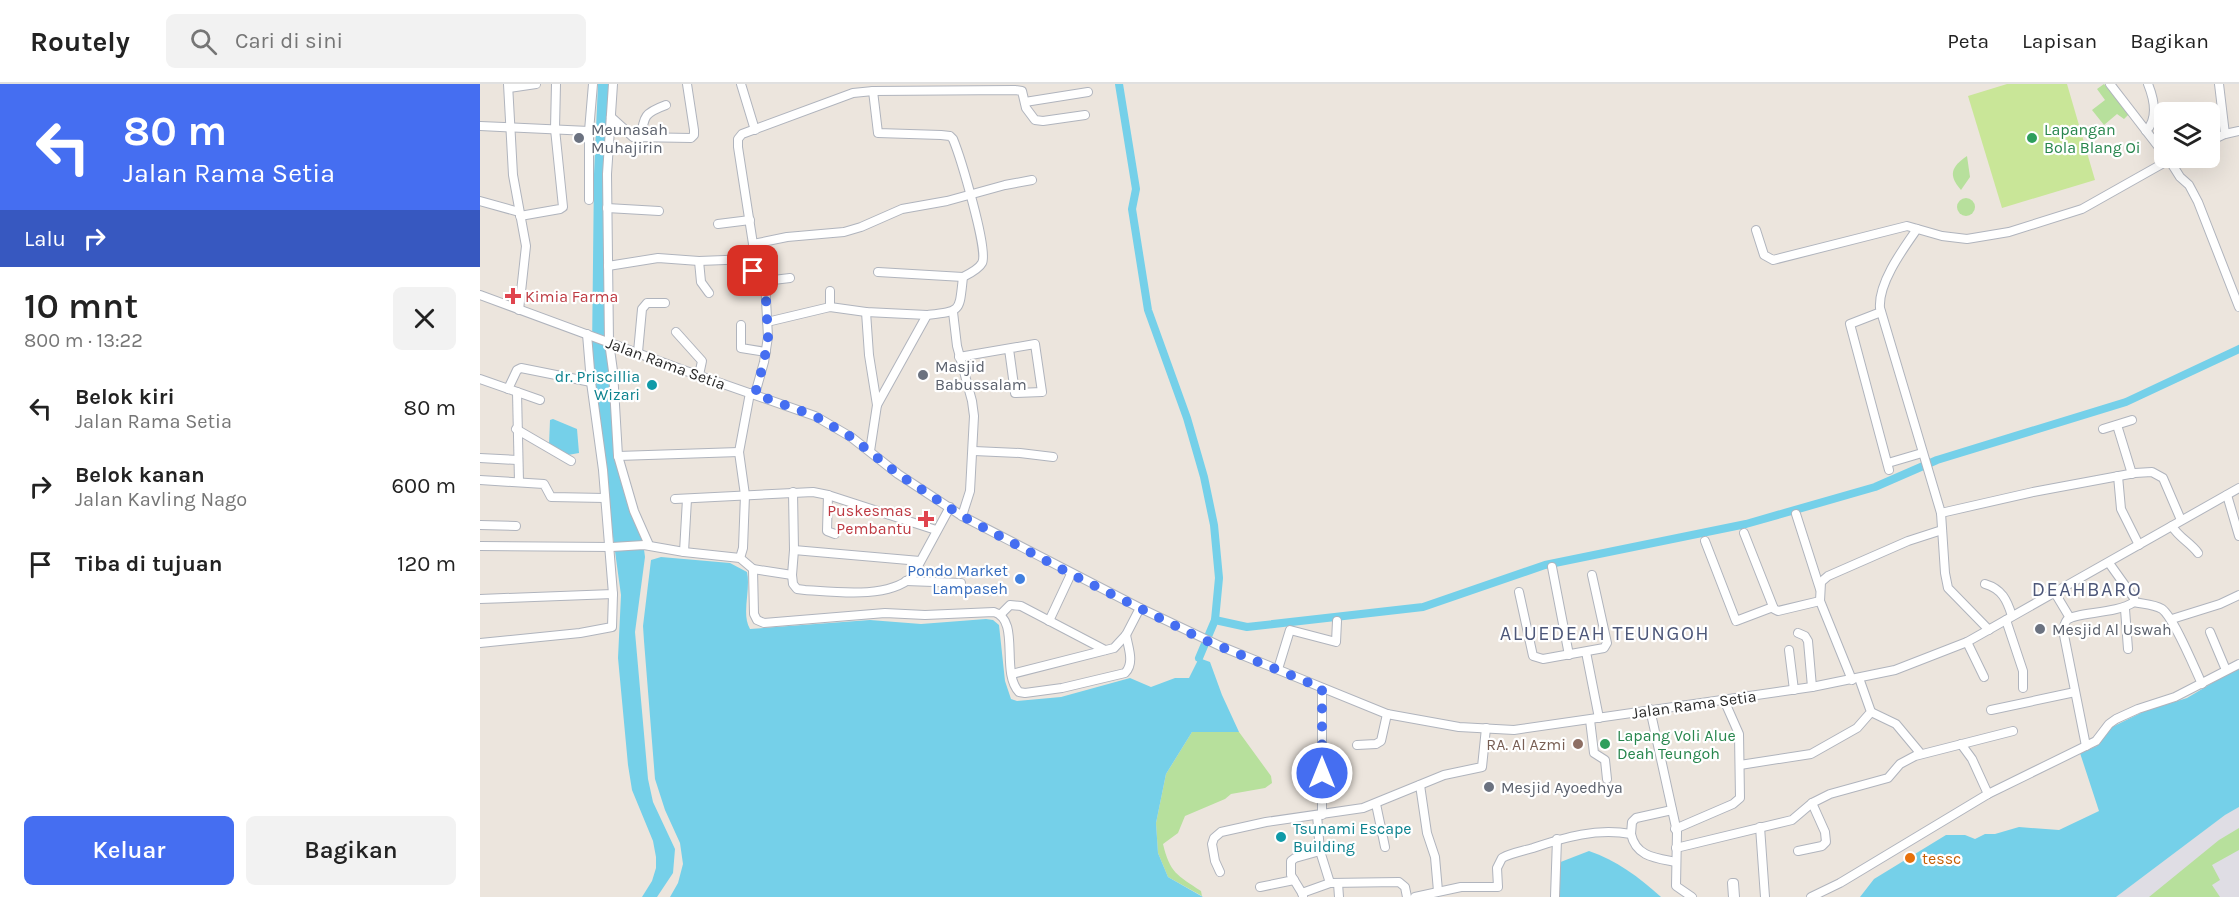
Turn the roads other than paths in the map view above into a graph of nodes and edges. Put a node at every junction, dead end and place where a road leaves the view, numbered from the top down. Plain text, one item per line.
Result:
1 (531, 84) edge
2 (556, 84) edge
3 (593, 84) edge
4 (613, 84) edge
5 (687, 84) edge
6 (741, 84) edge
7 (2110, 84) edge
8 (2148, 84) edge
9 (2219, 84) edge
10 (509, 86) edge
11 (1021, 88) edge
12 (852, 89) edge
13 (873, 91) junction
14 (1088, 92) dead end
15 (1025, 102) junction
16 (666, 105) dead end
17 (1085, 115) dead end
18 (611, 117) junction
19 (480, 126) edge
20 (512, 127) junction
21 (555, 129) junction
22 (589, 130) junction
23 (755, 130) junction
24 (2146, 131) junction
25 (2239, 131) edge
26 (2225, 134) junction
27 (2220, 136) edge
28 (641, 138) junction
29 (2154, 140) edge
30 (2154, 167) edge
31 (2175, 168) edge
32 (1032, 180) dead end
33 (969, 194) junction
34 (589, 200) dead end
35 (480, 201) edge
36 (608, 208) junction
37 (659, 211) dead end
38 (520, 214) junction
39 (750, 220) junction
40 (718, 224) dead end
41 (1917, 229) junction
42 (1756, 230) dead end
43 (753, 244) junction
44 (751, 259) junction
45 (699, 261) junction
46 (608, 266) junction
47 (878, 272) dead end
48 (963, 277) junction
49 (790, 278) dead end
50 (765, 281) junction
51 (830, 291) dead end
52 (709, 293) dead end
53 (480, 295) edge
54 (665, 303) dead end
55 (830, 306) junction
56 (2239, 307) edge
57 (519, 310) junction
58 (867, 312) junction
59 (953, 312) junction
60 (1881, 312) junction
61 (927, 315) junction
62 (767, 322) junction
63 (741, 326) dead end
64 (676, 332) dead end
65 (588, 335) junction
66 (609, 342) junction
67 (1010, 349) junction
68 (638, 352) junction
69 (766, 352) junction
70 (959, 357) junction
71 (699, 375) junction
72 (480, 379) edge
73 (591, 382) junction
74 (513, 390) junction
75 (753, 393) junction
76 (540, 400) dead end
77 (877, 405) junction
78 (2132, 420) dead end
79 (2117, 424) junction
80 (516, 429) junction
81 (2103, 429) dead end
82 (870, 451) junction
83 (739, 452) junction
84 (974, 452) junction
85 (618, 456) junction
86 (1923, 456) junction
87 (1053, 457) dead end
88 (480, 458) edge
89 (517, 460) junction
90 (571, 460) dead end
91 (2132, 474) junction
92 (2118, 476) junction
93 (480, 480) edge
94 (519, 482) junction
95 (2239, 488) edge
96 (793, 492) junction
97 (745, 495) junction
98 (828, 495) junction
99 (2227, 495) junction
100 (605, 498) junction
101 (675, 499) dead end
102 (687, 499) junction
103 (950, 507) junction
104 (1941, 513) junction
105 (1796, 514) dead end
106 (962, 516) junction
107 (2181, 520) junction
108 (480, 525) edge
109 (516, 526) dead end
110 (2172, 526) junction
111 (936, 530) junction
112 (1942, 530) junction
113 (1744, 533) dead end
114 (835, 534) dead end
115 (2239, 536) edge
116 (1706, 542) dead end
117 (646, 545) junction
118 (2139, 545) junction
119 (480, 546) edge
120 (611, 547) junction
121 (794, 549) junction
122 (684, 552) junction
123 (2198, 552) dead end
124 (740, 558) junction
125 (921, 561) junction
126 (2109, 563) junction
127 (1552, 567) dead end
128 (753, 569) junction
129 (1071, 574) junction
130 (792, 575) junction
131 (1592, 575) dead end
132 (906, 581) junction
133 (961, 583) dead end
134 (1985, 584) dead end
135 (1820, 589) junction
136 (1519, 592) dead end
137 (2055, 593) junction
138 (613, 594) junction
139 (2239, 595) edge
140 (480, 599) edge
141 (1820, 601) junction
142 (2134, 602) junction
143 (1773, 607) junction
144 (1140, 608) junction
145 (2125, 609) junction
146 (1001, 614) junction
147 (2009, 618) junction
148 (2070, 618) junction
149 (2172, 619) junction
150 (1049, 621) junction
151 (1337, 621) dead end
152 (1989, 630) junction
153 (2210, 632) dead end
154 (1798, 633) dead end
155 (1126, 635) junction
156 (1967, 642) junction
157 (480, 643) edge
158 (1105, 650) junction
159 (1789, 650) dead end
160 (2128, 650) dead end
161 (1586, 652) junction
162 (1569, 655) junction
163 (2239, 664) edge
164 (1278, 669) junction
165 (2226, 670) junction
166 (1012, 674) junction
167 (1984, 677) dead end
168 (1855, 679) junction
169 (2202, 684) junction
170 (1812, 687) junction
171 (1322, 688) junction
172 (2023, 688) dead end
173 (1794, 690) junction
174 (2075, 692) junction
175 (1724, 700) junction
176 (1650, 709) junction
177 (1991, 710) dead end
178 (1871, 712) junction
179 (1387, 714) junction
180 (1594, 719) junction
181 (1486, 728) junction
182 (2013, 731) dead end
183 (1961, 744) junction
184 (1357, 745) dead end
185 (2086, 746) junction
186 (1921, 754) junction
187 (1740, 765) junction
188 (1607, 779) dead end
189 (1420, 785) junction
190 (1988, 794) junction
191 (1812, 803) junction
192 (1376, 804) junction
193 (1672, 810) junction
194 (1320, 815) junction
195 (1760, 827) junction
196 (1675, 829) junction
197 (1631, 834) junction
198 (1557, 839) junction
199 (1385, 847) dead end
200 (1676, 848) junction
201 (1320, 851) junction
202 (1798, 851) dead end
203 (1676, 862) junction
204 (1220, 872) dead end
205 (1294, 880) junction
206 (1334, 883) junction
207 (1260, 887) dead end
208 (1498, 887) junction
209 (1438, 891) junction
210 (1303, 895) edge
211 (1339, 897) edge
212 (1407, 897) edge
213 (1415, 897) edge
214 (1499, 897) edge
215 (1555, 897) edge
216 (1692, 897) edge
217 (1765, 897) edge
218 (1811, 897) edge

1 - 10 street
2 - 21 street
3 - 22 street
4 - 18 street
5 - 28 street
6 - 23 street
7 - 24 street
8 - 24 street
9 - 26 street
10 - 20 street
11 - 13 street
11 - 15 street
12 - 13 street
12 - 23 street
13 - 33 street
14 - 15 street
15 - 17 street
16 - 28 street
18 - 28 street
18 - 36 street
19 - 20 street
20 - 21 street
20 - 38 street
21 - 22 street
21 - 38 street
22 - 34 street
23 - 39 street
24 - 29 street
25 - 26 street
26 - 27 street
30 - 41 street
31 - 56 street
32 - 33 street
33 - 43 street
33 - 48 street
35 - 38 street
36 - 37 street
36 - 46 street
38 - 57 street
39 - 40 street
39 - 43 street
41 - 42 street
41 - 60 street
43 - 44 street
44 - 45 street
44 - 50 street
45 - 46 street
45 - 52 street
46 - 66 street
47 - 48 street
48 - 59 street
49 - 50 street
50 - 62 street
51 - 55 street
53 - 57 street, Jalan Rama Setia
54 - 68 street
55 - 58 street
55 - 62 street
57 - 65 street, Jalan Rama Setia
58 - 61 street
58 - 77 street
59 - 61 street
59 - 70 street
60 - 86 street
60 - 86 street
61 - 77 street
62 - 69 street
63 - 69 street
64 - 71 street
65 - 66 street, Jalan Rama Setia
65 - 73 street
66 - 68 street, Jalan Rama Setia
66 - 85 street
67 - 67 street
67 - 70 street
68 - 71 street, Jalan Rama Setia
69 - 75 street
70 - 84 street
71 - 75 street, Jalan Rama Setia
72 - 74 street
73 - 74 street
73 - 100 street
74 - 76 street
74 - 80 street
75 - 82 street, Jalan Rama Setia
75 - 83 street
77 - 82 street
78 - 79 street
79 - 81 street
79 - 91 street
80 - 89 street
80 - 90 street
82 - 103 street, Jalan Rama Setia
83 - 85 street
83 - 97 street
84 - 87 street
84 - 106 street
85 - 117 street
86 - 104 street
88 - 89 street
89 - 94 street
91 - 92 street
91 - 107 street
92 - 104 street
92 - 118 street
93 - 94 street
94 - 100 street
95 - 99 street, Jalan Rama Setia
96 - 97 street
96 - 98 street
96 - 121 street
97 - 102 street
97 - 124 street
98 - 111 street
98 - 114 street
99 - 107 street, Jalan Rama Setia
99 - 115 street
100 - 120 street
101 - 102 street
102 - 122 street
103 - 106 street, Jalan Rama Setia
103 - 111 street
104 - 112 street
105 - 135 street
106 - 129 street, Jalan Rama Setia
107 - 110 street, Jalan Rama Setia
108 - 109 street
110 - 118 street, Jalan Rama Setia
110 - 123 street
111 - 125 street
112 - 135 street
112 - 152 street
113 - 143 street
116 - 143 street
117 - 120 street
117 - 122 street
118 - 126 street, Jalan Rama Setia
119 - 120 street
120 - 138 street
121 - 125 street
121 - 130 street
122 - 124 street
124 - 128 street
125 - 132 street
126 - 137 street, Jalan Rama Setia
126 - 142 street
127 - 162 street
128 - 130 street
128 - 146 street
129 - 144 street, Jalan Rama Setia
129 - 150 street
130 - 132 street
131 - 161 street
132 - 133 street
134 - 147 street
135 - 141 street
136 - 162 street
137 - 147 street, Jalan Rama Setia
137 - 148 street
138 - 140 street
138 - 157 street
139 - 149 street
141 - 143 street
141 - 168 street
142 - 145 street
142 - 149 street
144 - 155 street
144 - 164 street, Jalan Rama Setia
145 - 148 street
145 - 160 street
146 - 150 street
146 - 166 street
147 - 152 street, Jalan Rama Setia
147 - 172 street
148 - 174 street
149 - 169 street
150 - 158 street
151 - 164 street
152 - 156 street, Jalan Rama Setia
153 - 165 street
154 - 170 street
155 - 158 street
155 - 166 street
156 - 167 street
156 - 168 street, Jalan Rama Setia
158 - 166 street
159 - 173 street
161 - 162 street
161 - 180 street
163 - 165 street
164 - 171 street, Jalan Rama Setia
165 - 169 street
168 - 170 street, Jalan Rama Setia
168 - 178 street
169 - 185 street
170 - 173 street, Jalan Rama Setia
171 - 179 street, Jalan Rama Setia
171 - 194 street
173 - 175 street, Jalan Rama Setia
174 - 177 street
174 - 185 street
175 - 176 street, Jalan Rama Setia
175 - 187 street
176 - 180 street, Jalan Rama Setia
176 - 193 street
178 - 186 street
178 - 187 street
179 - 181 street, Jalan Rama Setia
179 - 184 street
180 - 181 street, Jalan Rama Setia
180 - 188 street
181 - 189 street
182 - 183 street
183 - 186 street
183 - 190 street
185 - 190 street
186 - 191 street
187 - 196 street
189 - 192 street
189 - 209 street
190 - 218 street
191 - 195 street
191 - 202 street
192 - 194 street
192 - 199 street
193 - 196 street
193 - 197 street
194 - 201 street
194 - 204 street
195 - 200 street
195 - 217 street
196 - 200 street
197 - 198 street
197 - 203 street
198 - 208 street
198 - 215 street
200 - 203 street
201 - 205 street
201 - 206 street
203 - 216 street
205 - 207 street
205 - 210 street
206 - 210 street
206 - 211 street
206 - 212 street
208 - 209 street
208 - 214 street
209 - 213 street

